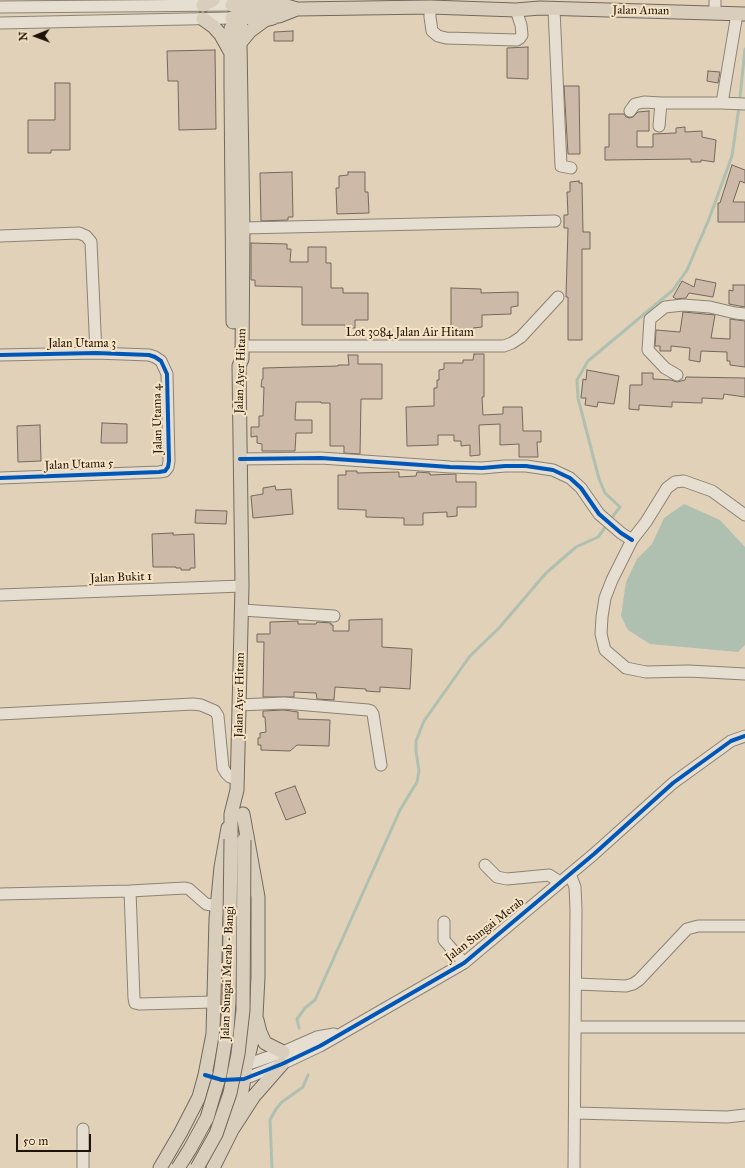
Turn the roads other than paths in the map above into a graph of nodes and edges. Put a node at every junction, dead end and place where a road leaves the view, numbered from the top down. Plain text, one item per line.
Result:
1 (260, 0) edge
2 (715, 0) edge
3 (208, 2) edge
4 (237, 2) edge
5 (0, 7) edge
6 (430, 7) junction
7 (554, 9) junction
8 (279, 10) junction
9 (516, 10) junction
10 (715, 13) junction
11 (741, 14) edge
12 (236, 18) junction
13 (203, 19) junction
14 (0, 23) edge
15 (240, 43) junction
16 (231, 53) junction
17 (661, 102) junction
18 (727, 103) junction
19 (745, 104) edge
20 (630, 111) dead end
21 (659, 126) dead end
22 (571, 168) dead end
23 (555, 221) dead end
24 (243, 228) junction
25 (0, 236) edge
26 (558, 298) dead end
27 (745, 314) edge
28 (242, 346) junction
29 (96, 353) junction
30 (0, 355) edge
31 (161, 361) joint
32 (239, 366) junction
33 (677, 375) dead end
34 (240, 459) junction
35 (159, 472) joint
36 (0, 478) edge
37 (745, 515) edge
38 (632, 540) junction
39 (242, 586) junction
40 (0, 596) edge
41 (242, 610) junction
42 (334, 616) dead end
43 (745, 674) edge
44 (239, 706) junction
45 (0, 714) edge
46 (745, 736) edge
47 (381, 765) dead end
48 (237, 784) junction
49 (237, 814) junction
50 (238, 839) junction
51 (485, 865) dead end
52 (570, 874) junction
53 (560, 882) junction
54 (130, 891) junction
55 (0, 894) edge
56 (217, 906) junction
57 (444, 922) dead end
58 (745, 926) edge
59 (464, 963) junction
60 (576, 984) junction
61 (213, 1002) junction
62 (256, 1016) junction
63 (576, 1027) junction
64 (745, 1027) edge
65 (213, 1034) junction
66 (253, 1037) junction
67 (282, 1058) junction
68 (245, 1072) junction
69 (205, 1075) junction
70 (199, 1097) junction
71 (240, 1103) junction
72 (575, 1113) junction
73 (745, 1115) edge
74 (83, 1129) dead end
75 (232, 1130) junction
76 (83, 1168) edge
77 (160, 1168) edge
78 (178, 1168) edge
79 (197, 1168) edge
80 (213, 1168) edge
81 (574, 1168) edge

1 - 8 main road
2 - 10 street
3 - 4 street
3 - 5 street
4 - 8 main road, Jalan Aman
4 - 12 main road
6 - 8 main road, Jalan Aman
6 - 9 main road, Jalan Aman
6 - 9 street
7 - 9 main road, Jalan Aman
7 - 10 main road, Jalan Aman
7 - 22 street
8 - 12 main road, Jalan Aman
8 - 15 main road
10 - 11 main road, Jalan Aman
11 - 18 street
12 - 13 street
12 - 15 main road, Jalan Ayer Hitam
12 - 16 main road
13 - 14 street
13 - 16 main road
15 - 24 main road, Jalan Ayer Hitam
16 - 32 main road
17 - 18 street
17 - 20 street
17 - 21 street
18 - 19 street
23 - 24 street
24 - 28 main road, Jalan Ayer Hitam
25 - 29 street
26 - 28 street, Lot 3084 Jalan Air Hitam
27 - 33 street
28 - 32 main road, Jalan Ayer Hitam
29 - 30 street, Jalan Utama 3
29 - 31 street, Jalan Utama 3
31 - 35 street, Jalan Utama 4
32 - 34 main road, Jalan Ayer Hitam
34 - 38 street
34 - 39 main road, Jalan Ayer Hitam
35 - 36 street, Jalan Utama 5
37 - 38 street
38 - 43 street
39 - 40 street, Jalan Bukit 1
39 - 41 main road, Jalan Ayer Hitam
41 - 42 street
41 - 44 main road, Jalan Ayer Hitam
44 - 47 street
44 - 48 main road, Jalan Ayer Hitam
45 - 48 street
46 - 52 street, Jalan Sungai Merab
48 - 49 main road, Jalan Ayer Hitam
49 - 50 main road, Jalan Ayer Hitam
49 - 56 main road
49 - 62 main road
50 - 78 main road, Jalan Sungai Merab - Bangi, bridge
50 - 79 main road, Jalan Sungai Merab - Bangi, bridge
51 - 53 street
52 - 53 street, Jalan Sungai Merab
52 - 60 street
53 - 59 street, Jalan Sungai Merab
54 - 55 street
54 - 56 street
54 - 61 street
56 - 61 main road
57 - 59 street
58 - 60 street
59 - 67 street, Jalan Sungai Merab
60 - 63 street
61 - 65 main road
62 - 66 main road
62 - 67 main road
63 - 64 street
63 - 72 street
65 - 66 main road
65 - 69 main road
66 - 68 main road
67 - 68 street, Jalan Sungai Merab
67 - 75 main road
68 - 69 street, Jalan Sungai Merab
68 - 71 main road
69 - 70 main road
70 - 71 main road
70 - 77 main road
71 - 75 main road
72 - 73 street
72 - 81 street
74 - 76 street
75 - 80 main road

